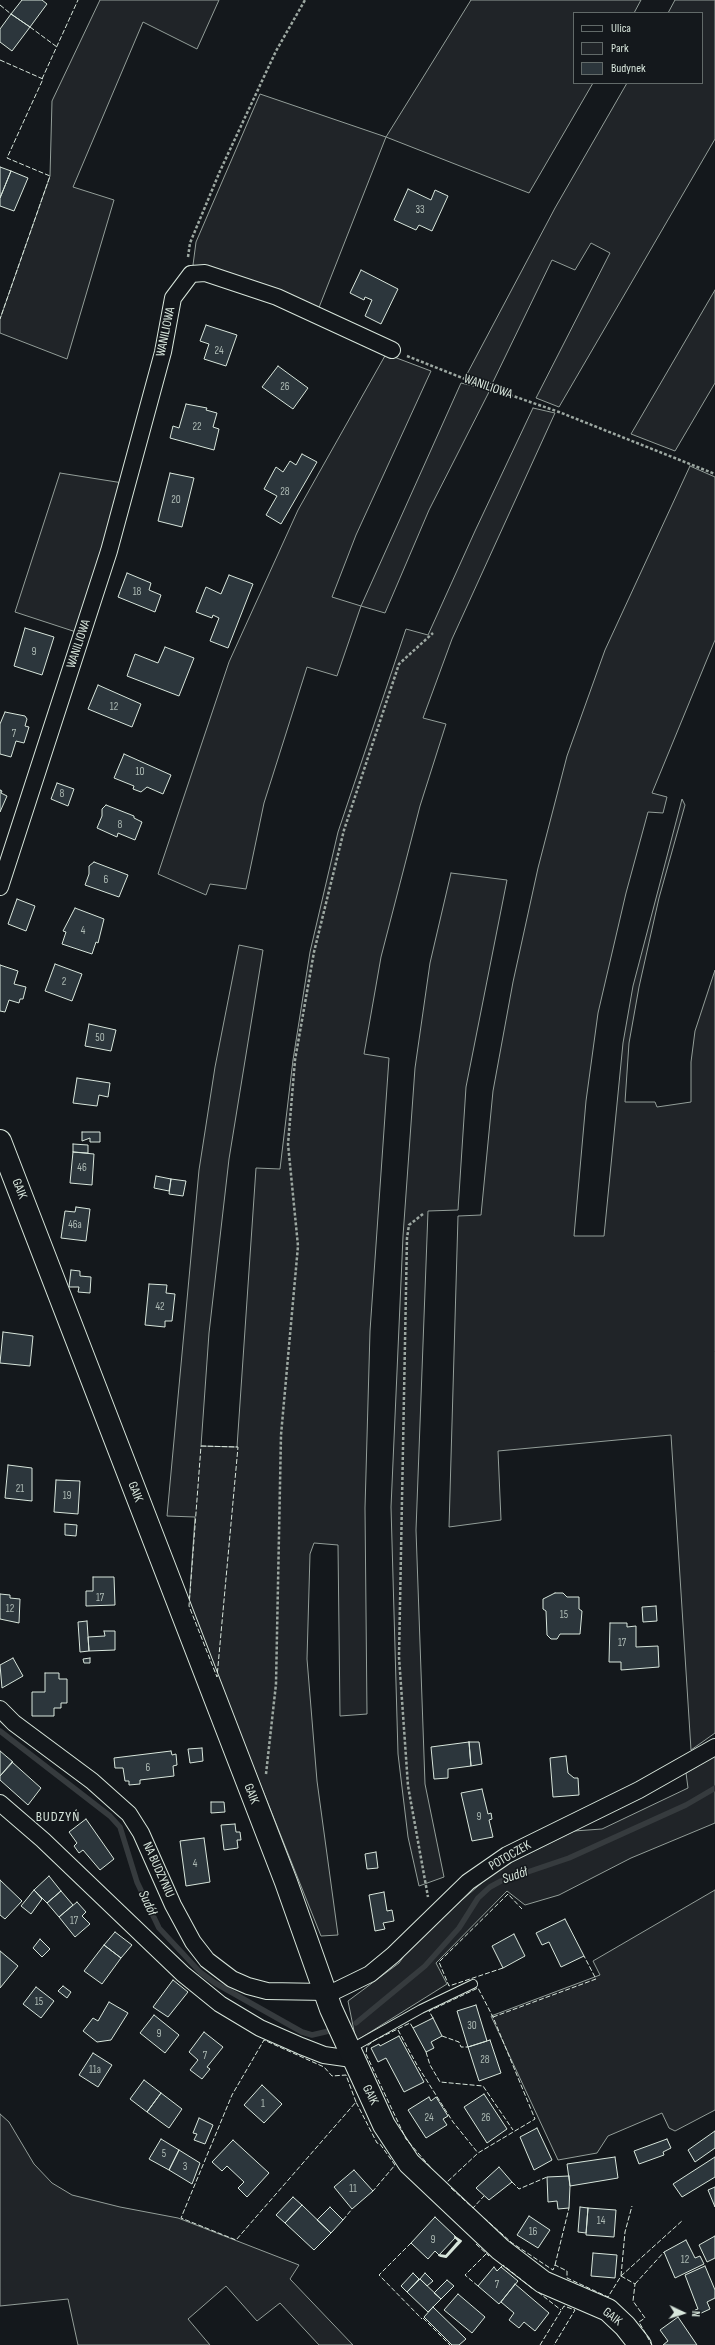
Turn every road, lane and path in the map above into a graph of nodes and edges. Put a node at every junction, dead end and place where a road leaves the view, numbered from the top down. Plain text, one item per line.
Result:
1 (305, 0) edge
2 (185, 282) junction
3 (392, 350) joint
4 (715, 474) edge
5 (433, 633) dead end
6 (0, 887) edge
7 (0, 1141) edge
8 (423, 1214) dead end
9 (0, 1709) edge
10 (715, 1747) edge
11 (265, 1782) dead end
12 (0, 1803) edge
13 (432, 1916) junction
14 (472, 1984) dead end
15 (326, 1994) junction
16 (350, 2054) junction
17 (640, 2345) edge

1 - 2 path
2 - 3 street, WANILIOWA
2 - 6 street, WANILIOWA
3 - 4 path, WANILIOWA
5 - 11 path
7 - 15 street, GAIK
8 - 13 path
9 - 15 street, NA BUDZYNIU
10 - 13 street, POTOCZEK
12 - 16 street
13 - 15 street, POTOCZEK
14 - 16 lane
15 - 16 street, GAIK
16 - 17 street, GAIK

